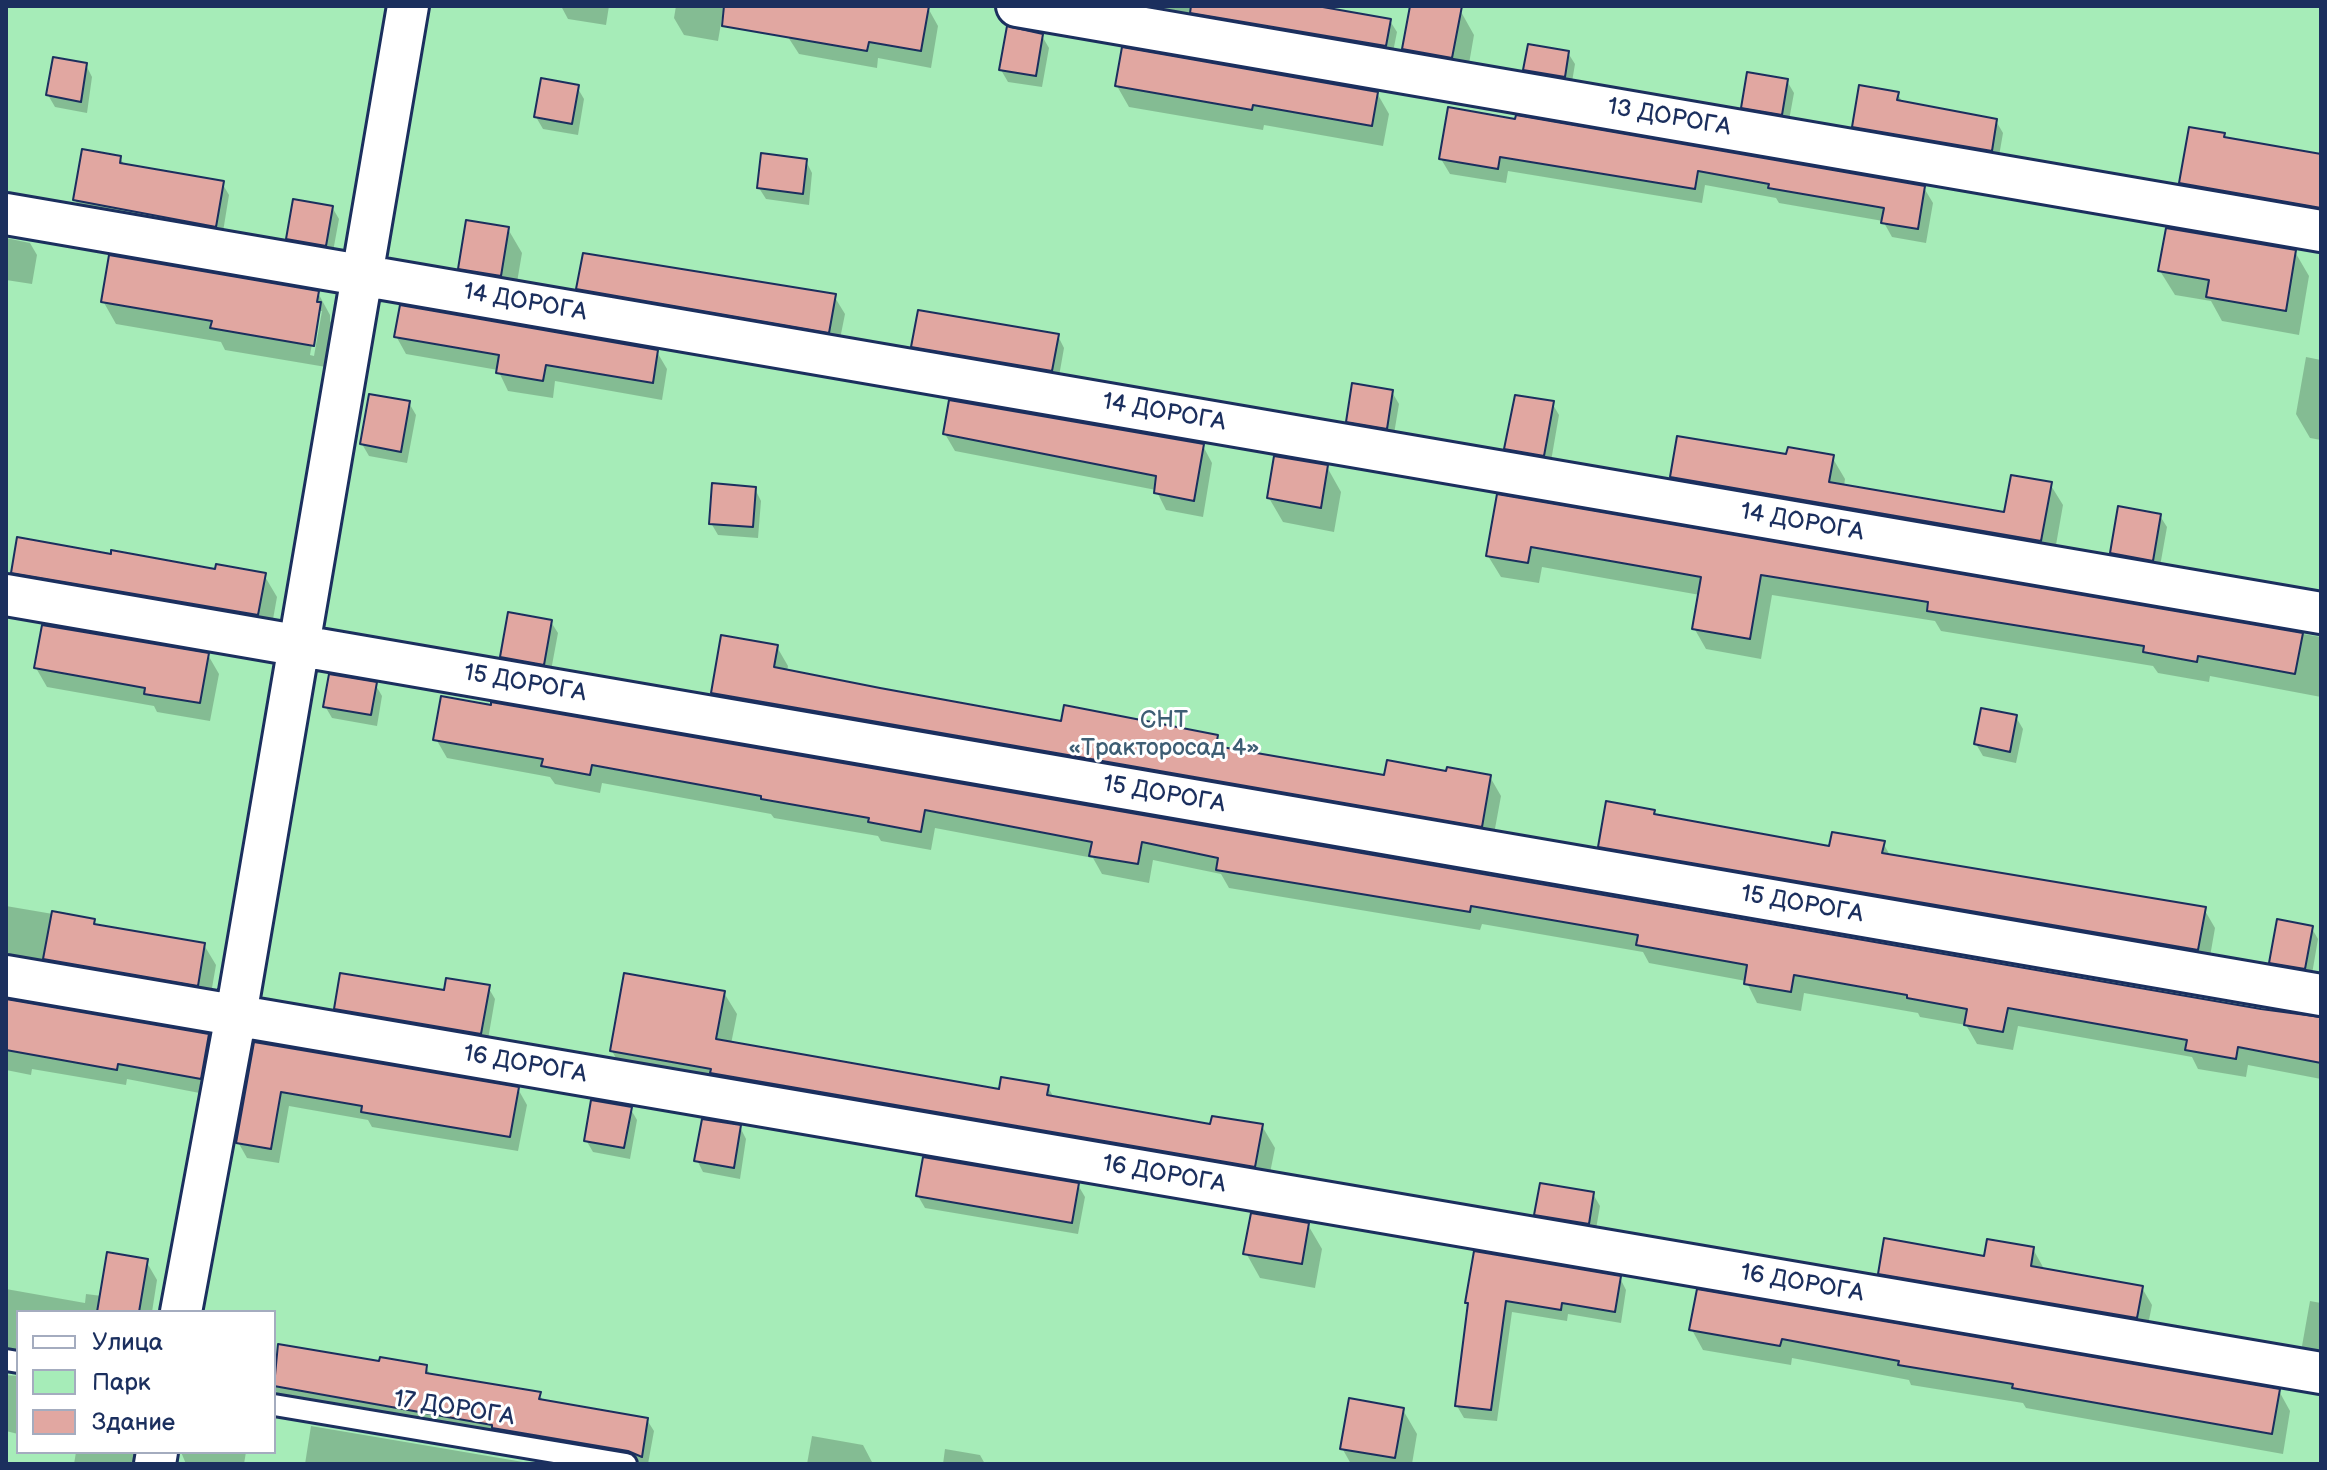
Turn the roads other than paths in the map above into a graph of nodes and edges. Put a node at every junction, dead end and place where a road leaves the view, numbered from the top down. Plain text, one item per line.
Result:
1 (408, 6) edge
2 (1017, 6) edge
3 (6, 214) edge
4 (2321, 231) edge
5 (364, 275) junction
6 (6, 595) edge
7 (2321, 613) edge
8 (301, 645) junction
9 (6, 976) edge
10 (2321, 995) edge
11 (236, 1015) junction
12 (181, 1310) edge
13 (2321, 1373) edge
14 (276, 1405) edge
15 (626, 1464) edge

1 - 5 street
2 - 4 street, 13 ДОРОГА
3 - 5 street, 14 ДОРОГА
5 - 7 street, 14 ДОРОГА
5 - 8 street
6 - 8 street, 15 ДОРОГА
8 - 10 street, 15 ДОРОГА
8 - 11 street
9 - 11 street, 16 ДОРОГА
11 - 12 street
11 - 13 street, 16 ДОРОГА
14 - 15 lane, 17 ДОРОГА

